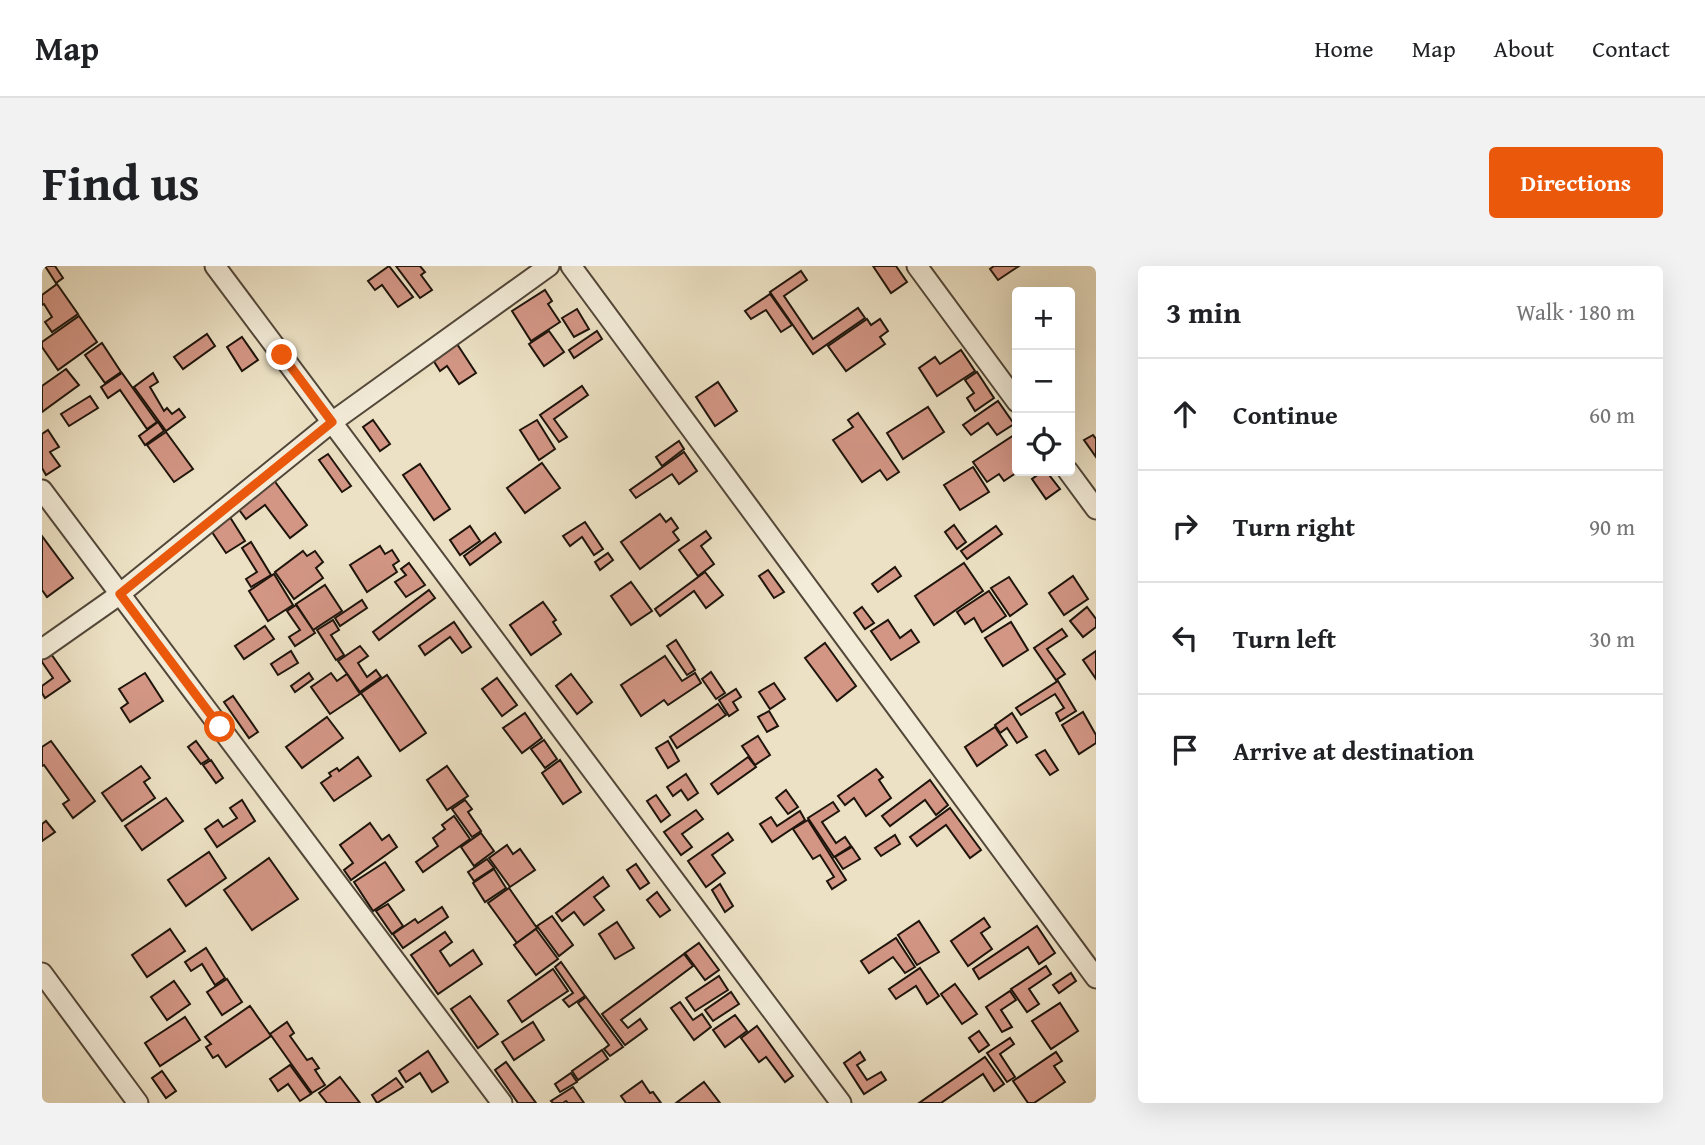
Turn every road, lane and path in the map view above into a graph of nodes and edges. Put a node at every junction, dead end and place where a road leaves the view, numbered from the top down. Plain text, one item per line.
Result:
1 (215, 266) edge
2 (549, 266) edge
3 (571, 266) edge
4 (917, 266) edge
5 (1012, 395) edge
6 (332, 422) junction
7 (1072, 476) edge
8 (42, 489) edge
9 (1096, 509) edge
10 (120, 594) junction
11 (42, 649) edge
12 (42, 973) edge
13 (1096, 978) edge
14 (138, 1103) edge
15 (502, 1103) edge
16 (841, 1103) edge

1 - 6 street
2 - 6 street
3 - 13 street
4 - 5 street
6 - 10 street
6 - 16 street
7 - 9 street
8 - 10 street
10 - 11 street
10 - 15 street
12 - 14 street

